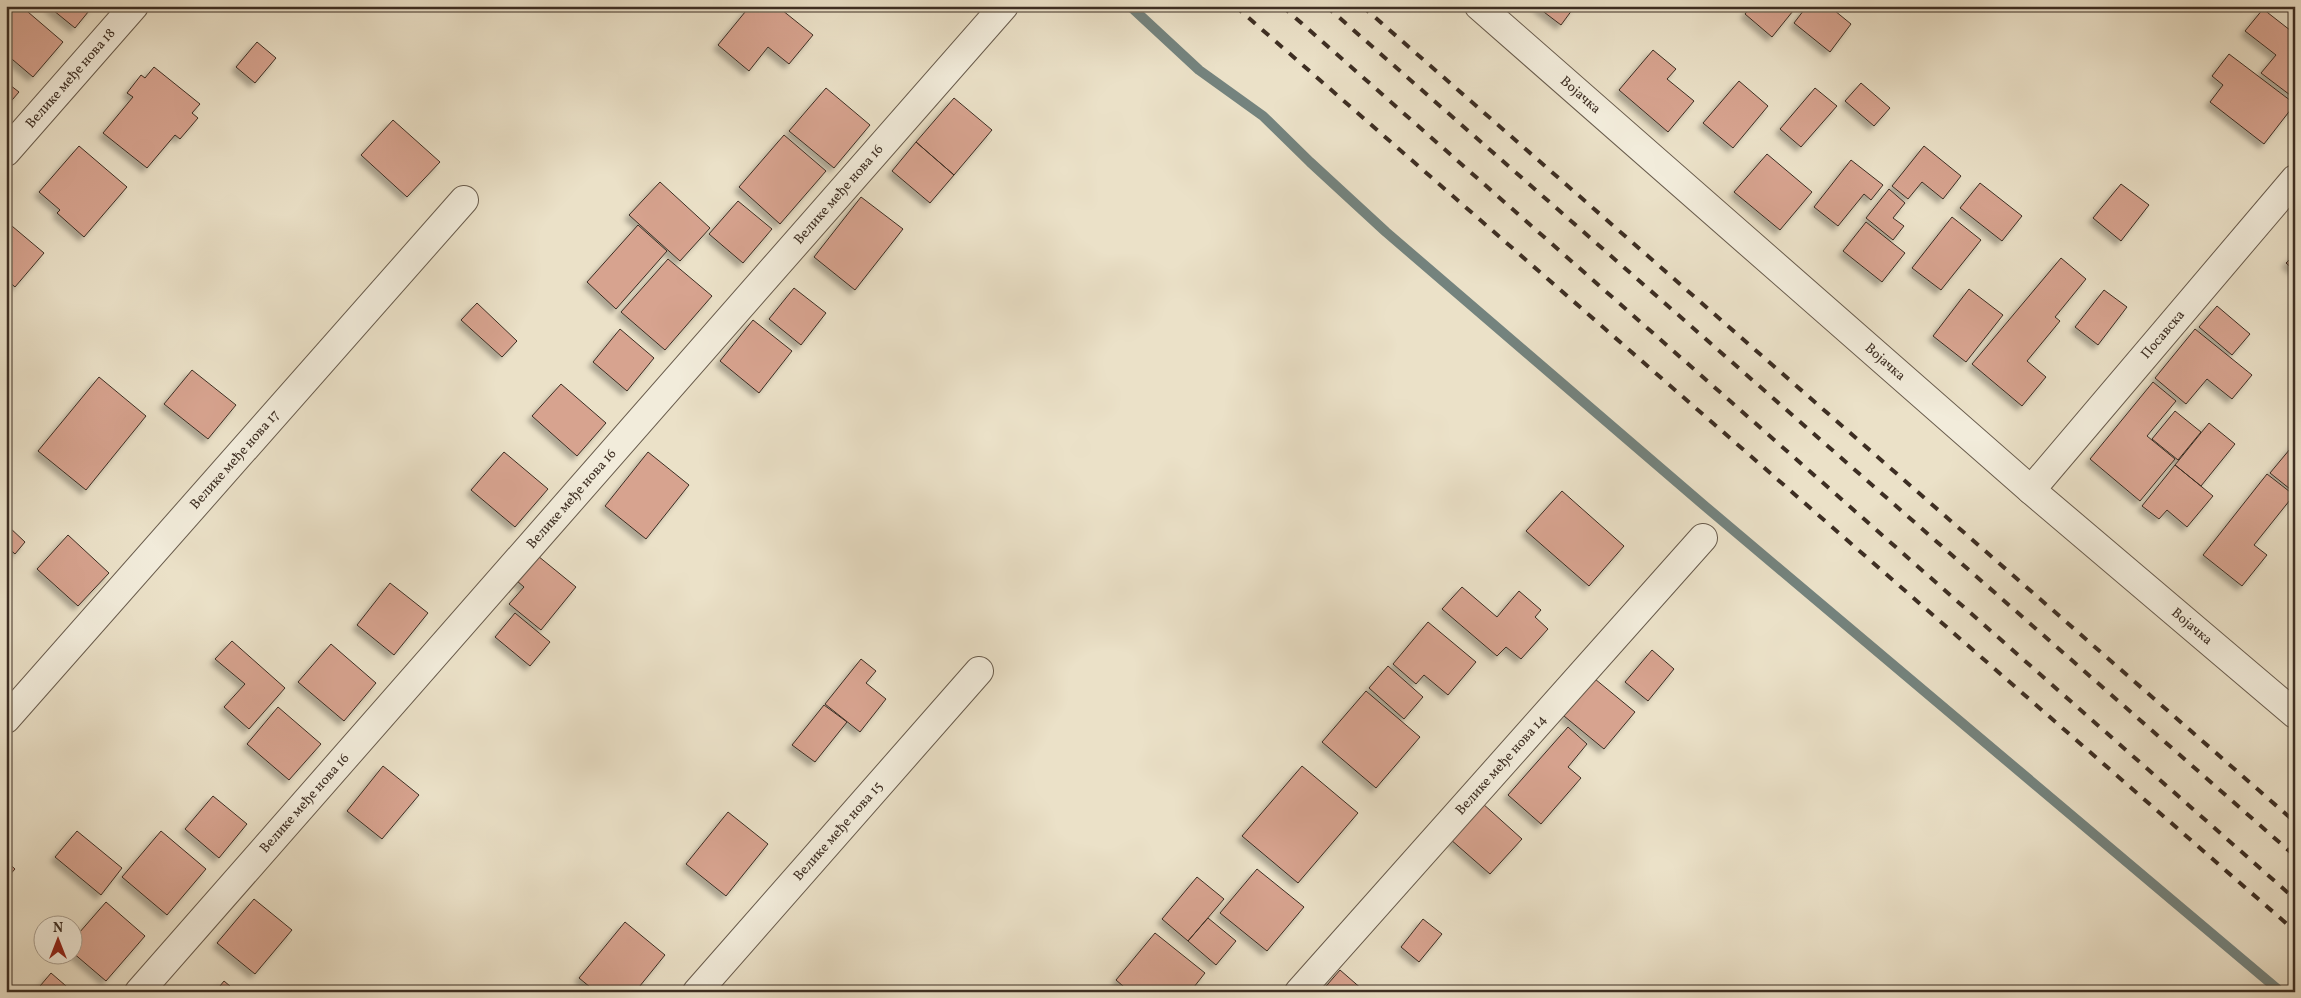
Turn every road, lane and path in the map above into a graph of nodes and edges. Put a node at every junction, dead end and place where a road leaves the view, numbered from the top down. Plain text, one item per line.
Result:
1 (134, 6) edge
2 (1004, 6) edge
3 (1479, 6) edge
4 (6, 152) edge
5 (2295, 179) edge
6 (464, 200) dead end
7 (2031, 490) junction
8 (1704, 538) dead end
9 (979, 671) dead end
10 (2295, 714) edge
11 (6, 719) edge
12 (139, 992) edge
13 (697, 992) edge
14 (1299, 992) edge

1 - 4 street, Велике међе нова 18
2 - 12 street, Велике међе нова 16
3 - 7 street, Војачка
5 - 7 street, Посавска
6 - 11 street, Велике међе нова 17
7 - 10 street, Војачка
8 - 14 street, Велике међе нова 14
9 - 13 street, Велике међе нова 15

